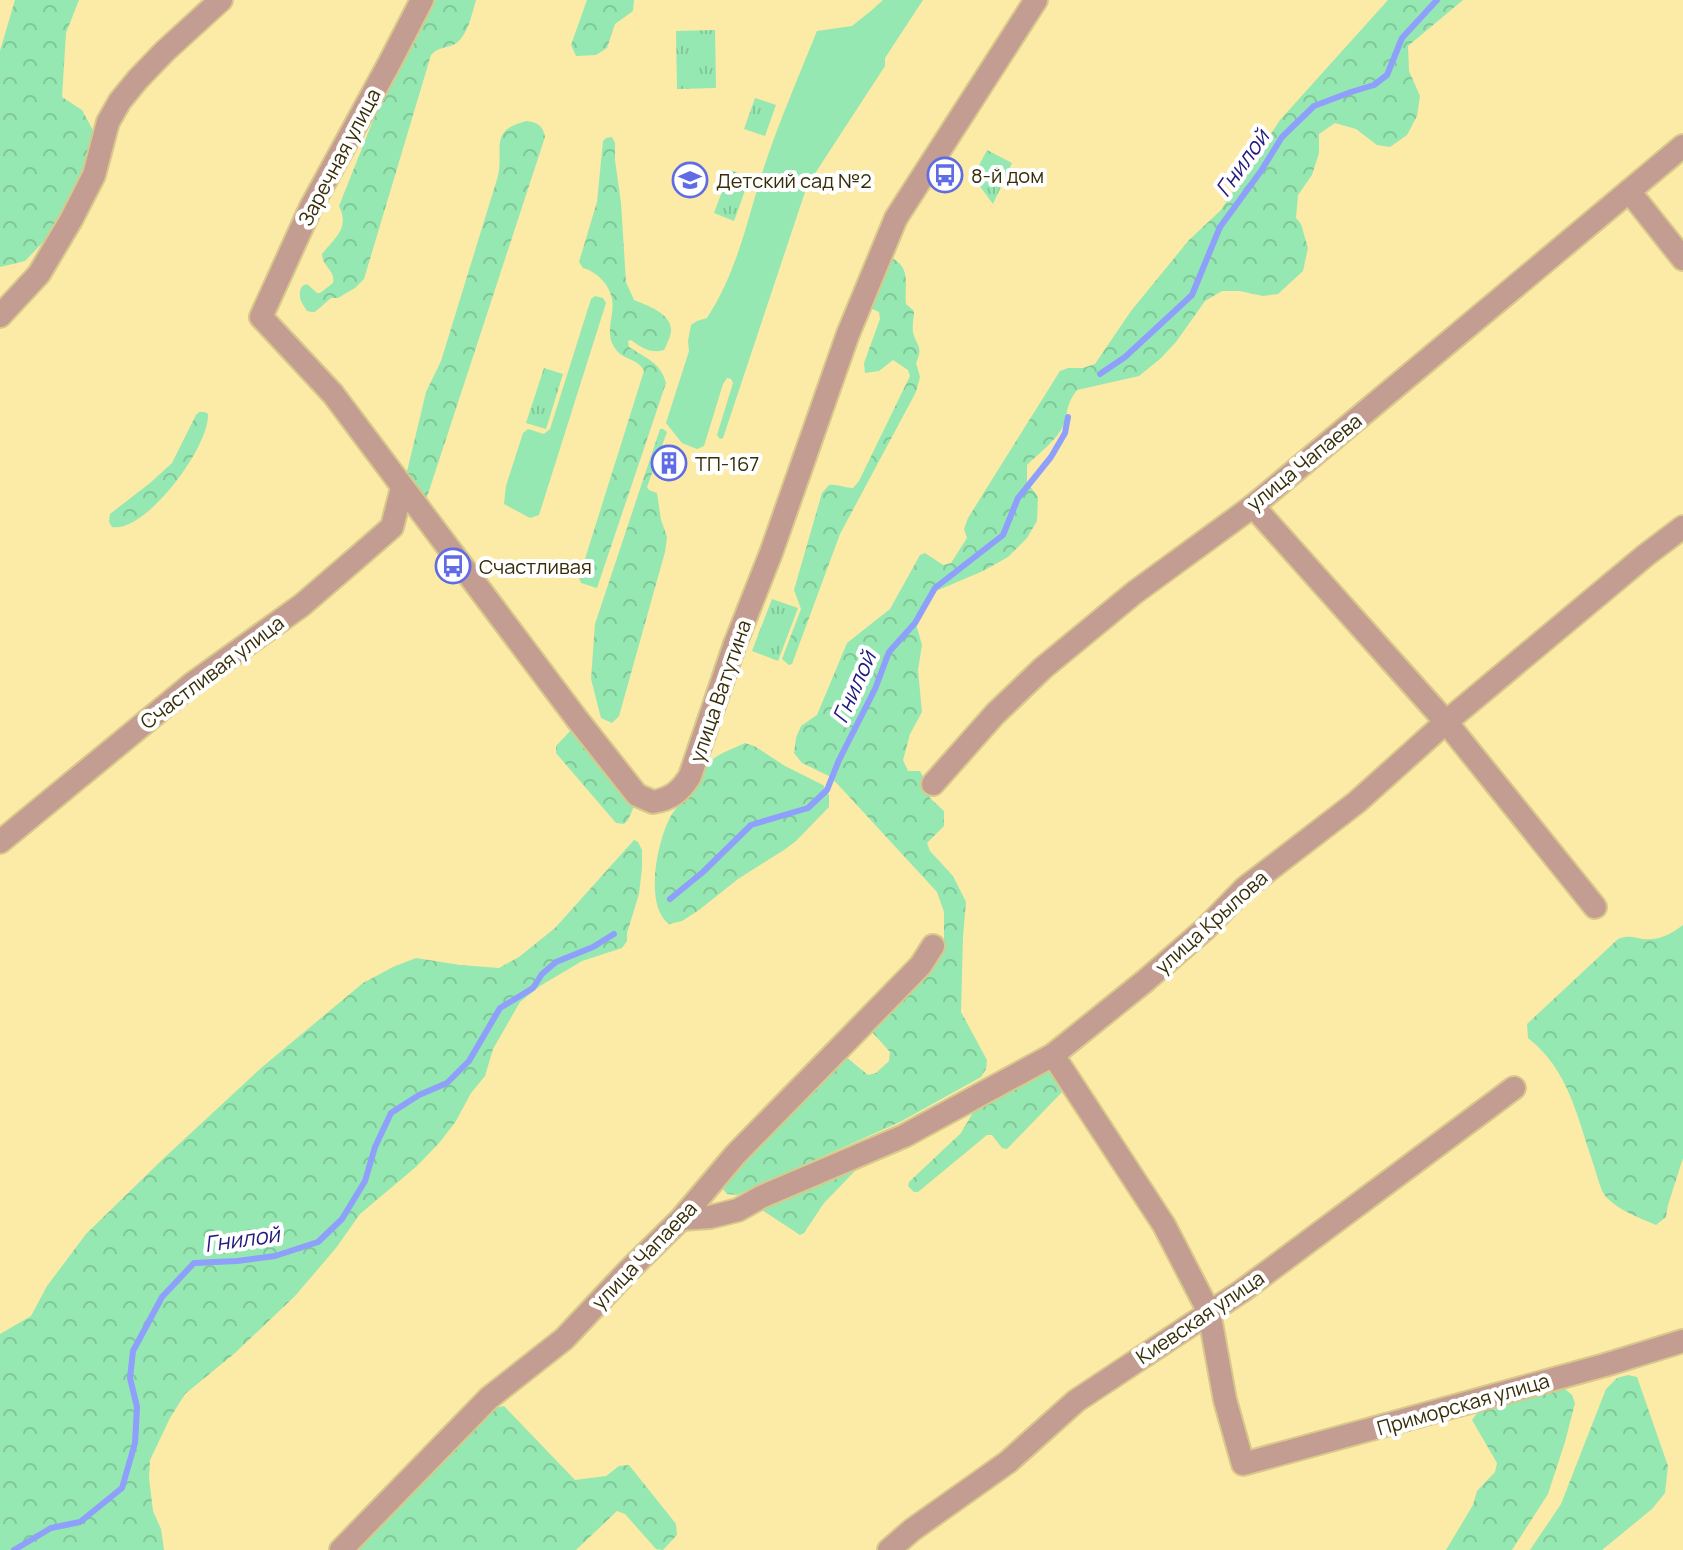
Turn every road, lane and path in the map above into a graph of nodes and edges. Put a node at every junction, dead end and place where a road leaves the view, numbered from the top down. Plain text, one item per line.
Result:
1 (221, 0) edge
2 (422, 0) edge
3 (1036, 0) edge
4 (1683, 146) edge
5 (1629, 191) junction
6 (1683, 259) edge
7 (0, 316) edge
8 (261, 317) joint
9 (402, 488) junction
10 (1253, 506) junction
11 (1683, 527) edge
12 (1446, 722) junction
13 (933, 784) dead end
14 (0, 842) edge
15 (1595, 907) dead end
16 (933, 946) dead end
17 (1053, 1055) junction
18 (1514, 1088) dead end
19 (681, 1219) junction
20 (1209, 1312) junction
21 (1683, 1341) edge
22 (341, 1550) edge
23 (889, 1550) edge

1 - 7 street
2 - 8 street, Заречная улица
3 - 9 street, улица Ватутина
4 - 5 street, улица Чапаева
5 - 6 street
5 - 10 street, улица Чапаева
8 - 9 street, улица Ватутина
9 - 14 street, Счастливая улица
10 - 12 street
10 - 13 street, улица Чапаева
11 - 12 street, улица Крылова
12 - 15 street
12 - 17 street, улица Крылова
16 - 19 street, улица Чапаева
17 - 19 street, улица Крылова
17 - 20 street
18 - 20 street, Киевская улица
19 - 22 street, улица Чапаева
20 - 21 street, Приморская улица
20 - 23 street, Киевская улица

